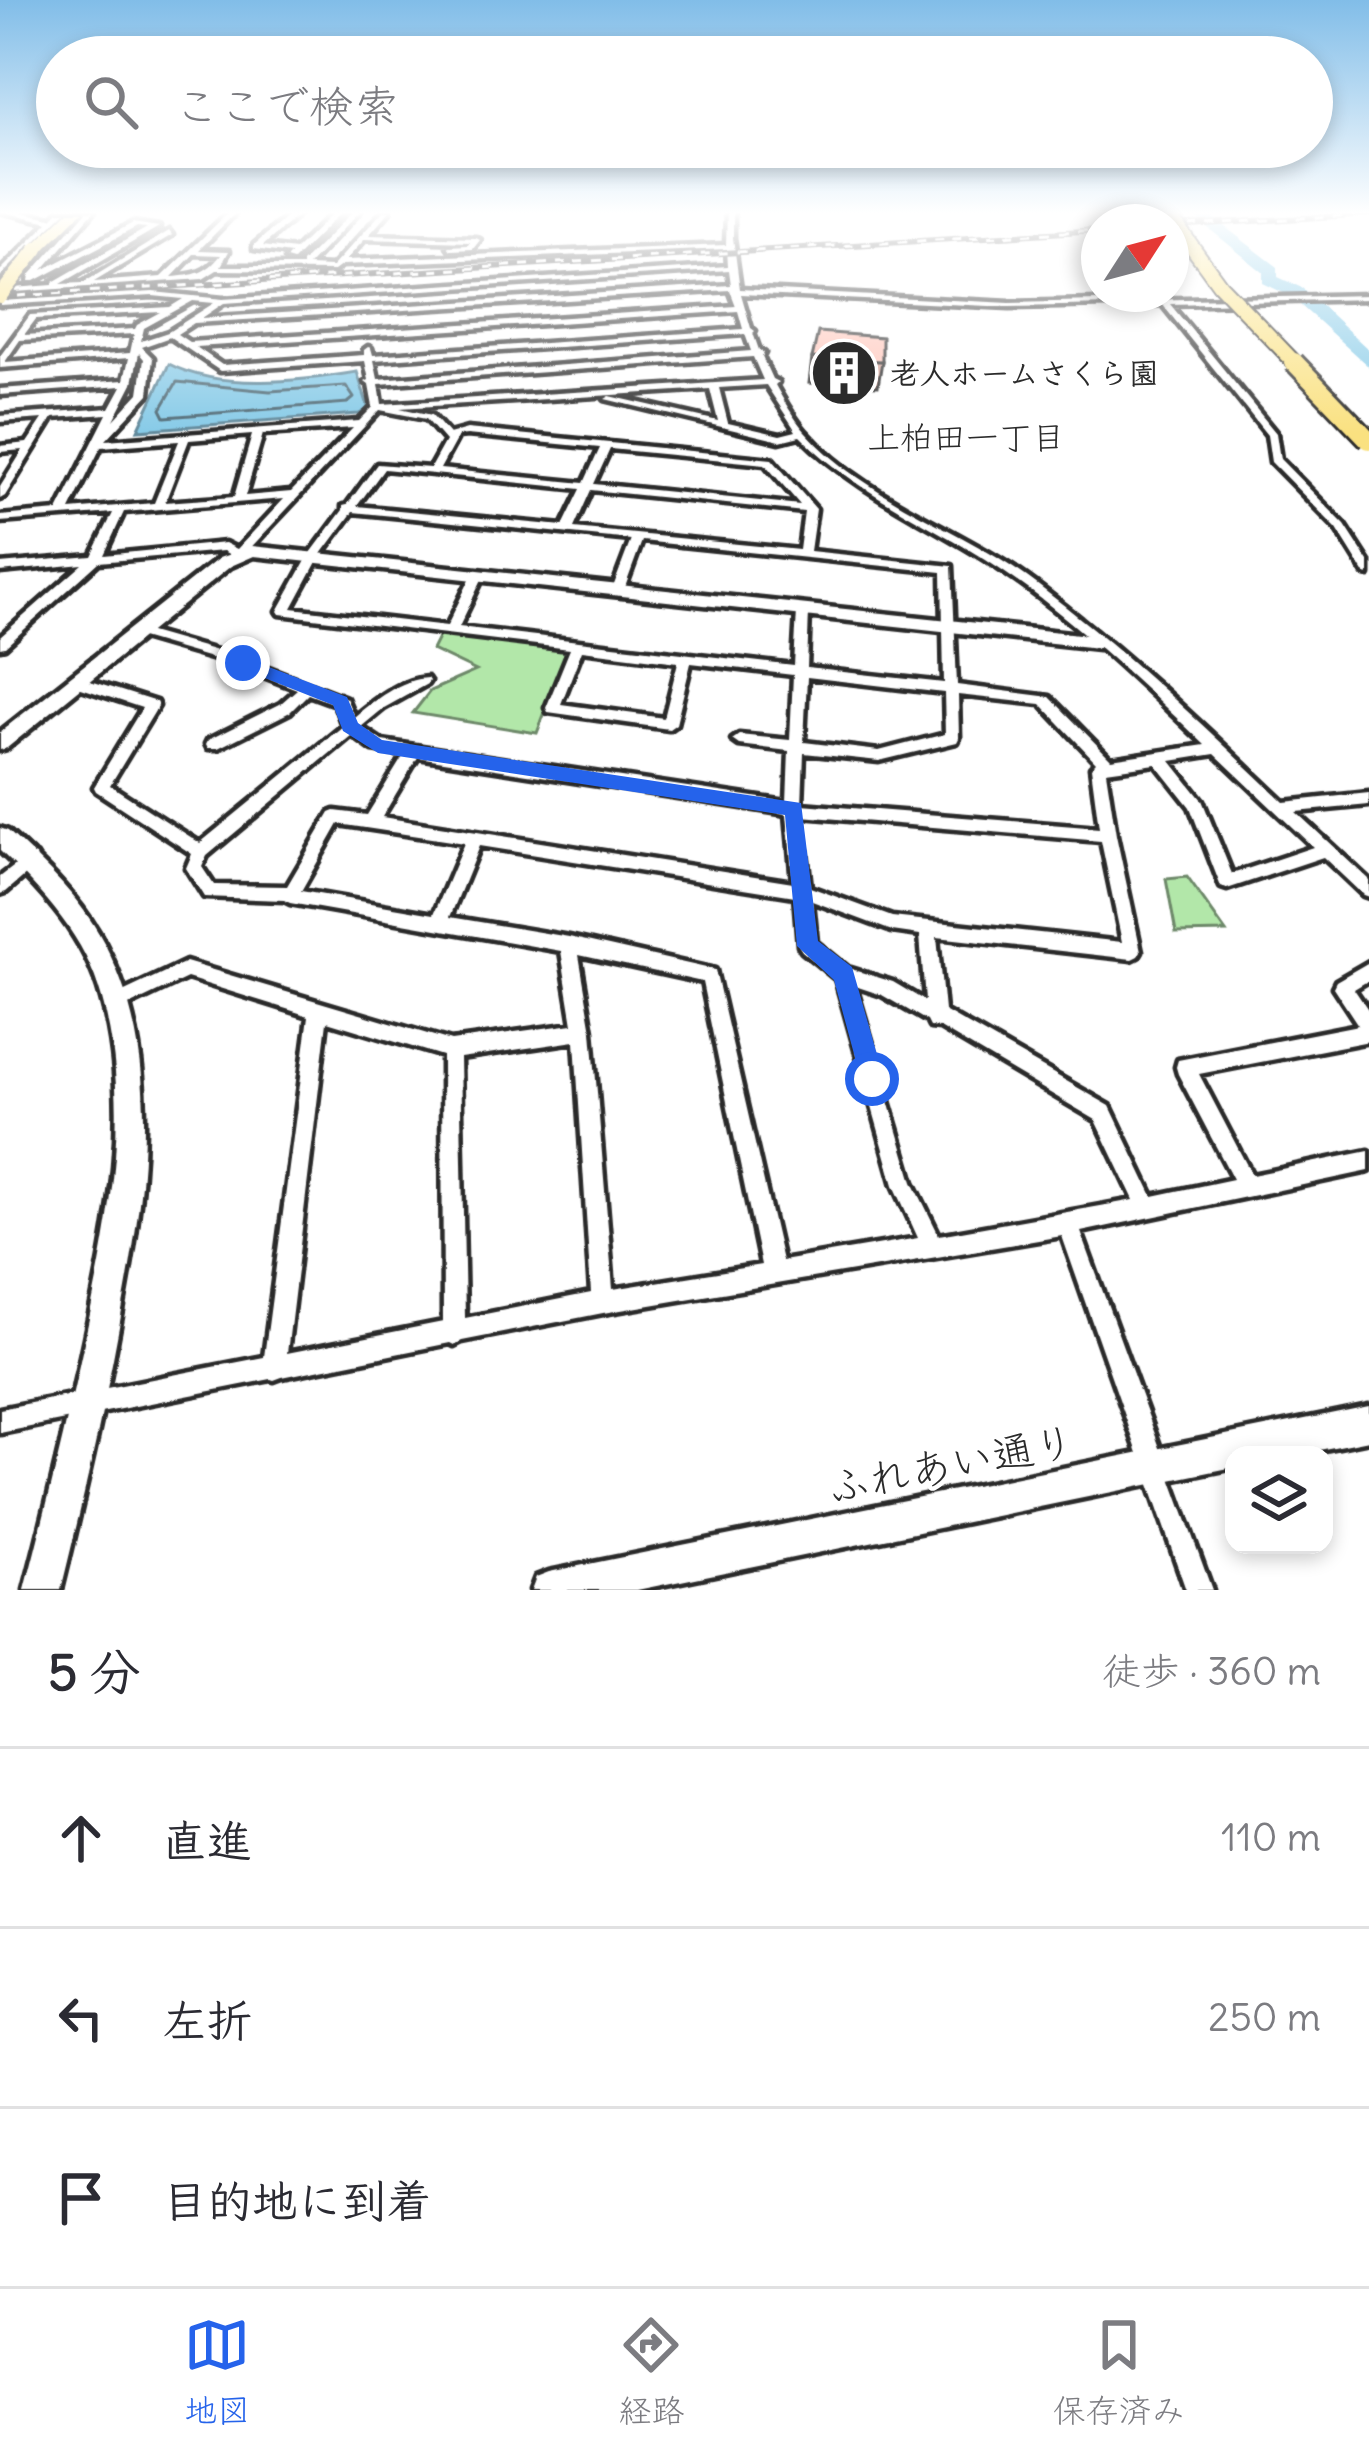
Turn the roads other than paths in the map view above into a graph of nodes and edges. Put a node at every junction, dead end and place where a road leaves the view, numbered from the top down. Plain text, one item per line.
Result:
1 (26, 285) edge
2 (54, 285) edge
3 (81, 285) edge
4 (439, 285) edge
5 (547, 285) edge
6 (733, 285) edge
7 (1206, 285) edge
8 (1220, 285) edge
9 (51, 287) junction
10 (23, 289) junction
11 (383, 289) junction
12 (733, 289) junction
13 (1369, 297) edge
14 (3, 298) edge
15 (190, 299) junction
16 (548, 299) junction
17 (44, 301) junction
18 (223, 301) junction
19 (1189, 303) edge
20 (1081, 305) edge
21 (740, 308) junction
22 (172, 309) junction
23 (374, 310) junction
24 (1172, 312) edge
25 (33, 317) junction
26 (0, 318) edge
27 (190, 321) junction
28 (550, 321) junction
29 (139, 331) junction
30 (751, 332) junction
31 (369, 333) junction
32 (171, 334) junction
33 (18, 338) junction
34 (189, 345) junction
35 (552, 345) junction
36 (135, 351) junction
37 (760, 353) junction
38 (367, 357) junction
39 (0, 363) edge
40 (554, 370) junction
41 (370, 382) junction
42 (773, 382) junction
43 (128, 383) junction
44 (714, 386) junction
45 (0, 392) edge
46 (557, 396) junction
47 (378, 406) junction
48 (112, 411) junction
49 (50, 415) junction
50 (0, 419) edge
51 (361, 424) junction
52 (724, 424) junction
53 (259, 433) junction
54 (802, 433) junction
55 (185, 438) junction
56 (1369, 440) edge
57 (450, 441) junction
58 (96, 444) junction
59 (31, 446) junction
60 (606, 446) junction
61 (0, 449) edge
62 (1369, 460) edge
63 (433, 471) junction
64 (4, 482) edge
65 (588, 485) junction
66 (296, 495) junction
67 (0, 496) edge
68 (238, 500) junction
69 (158, 507) junction
70 (347, 508) junction
71 (810, 508) junction
72 (120, 510) junction
73 (62, 514) junction
74 (0, 519) edge
75 (567, 530) junction
76 (638, 537) junction
77 (238, 554) junction
78 (804, 554) junction
79 (314, 557) junction
80 (97, 558) junction
81 (21, 566) junction
82 (0, 568) edge
83 (1369, 572) edge
84 (478, 575) junction
85 (0, 583) edge
86 (618, 590) junction
87 (803, 611) junction
88 (952, 626) junction
89 (451, 631) junction
90 (136, 632) junction
91 (1097, 642) junction
92 (0, 644) edge
93 (578, 645) junction
94 (686, 657) junction
95 (797, 670) junction
96 (74, 681) junction
97 (422, 681) dead end
98 (306, 688) junction
99 (952, 688) junction
100 (0, 719) edge
101 (19, 727) junction
102 (350, 727) junction
103 (739, 740) dead end
104 (0, 743) edge
105 (213, 744) dead end
106 (795, 746) junction
107 (1215, 749) junction
108 (412, 755) junction
109 (1160, 758) junction
110 (1108, 766) junction
111 (1369, 799) edge
112 (794, 808) junction
113 (1280, 808) junction
114 (371, 822) junction
115 (1108, 835) junction
116 (0, 837) edge
117 (473, 841) junction
118 (1325, 850) junction
119 (201, 852) junction
120 (30, 861) junction
121 (0, 887) edge
122 (800, 890) junction
123 (1369, 890) edge
124 (289, 892) junction
125 (439, 922) junction
126 (928, 928) junction
127 (569, 945) junction
128 (1369, 970) edge
129 (844, 974) junction
130 (118, 1003) junction
131 (320, 1011) junction
132 (936, 1021) junction
133 (1369, 1029) edge
134 (583, 1031) junction
135 (451, 1050) junction
136 (1369, 1161) edge
137 (1247, 1186) junction
138 (1148, 1208) junction
139 (1068, 1224) junction
140 (933, 1246) junction
141 (774, 1273) junction
142 (603, 1302) junction
143 (454, 1334) junction
144 (274, 1369) junction
145 (88, 1405) junction
146 (0, 1420) edge
147 (1369, 1423) edge
148 (1154, 1470) junction
149 (44, 1590) edge
150 (550, 1590) edge
151 (1198, 1590) edge

1 - 10 street
2 - 9 street
3 - 9 street
4 - 11 street
5 - 16 street
6 - 12 street
7 - 62 highway
8 - 56 highway, bridge
9 - 10 street
10 - 14 street
11 - 18 street
11 - 23 street
12 - 16 street
12 - 20 street
12 - 21 street
13 - 19 street
14 - 17 street
14 - 26 street
15 - 17 street
15 - 18 street
15 - 22 street
16 - 23 street
16 - 28 street
17 - 25 street
18 - 27 street
21 - 28 street
21 - 30 street
22 - 25 street
22 - 29 street
23 - 27 street
23 - 31 street
24 - 83 street
25 - 33 street
27 - 32 street
28 - 31 street
28 - 35 street
29 - 33 street
29 - 36 street
30 - 35 street
30 - 37 street
31 - 34 street
31 - 38 street
32 - 34 street
32 - 36 street
33 - 39 street
34 - 38 street
35 - 38 street
35 - 40 street
36 - 39 street
36 - 43 street
36 - 58 street
37 - 40 street
37 - 42 street
38 - 41 street
40 - 41 street
40 - 46 street
41 - 47 street
42 - 44 street
42 - 54 street
43 - 45 street
43 - 48 street
44 - 46 street
44 - 52 street
46 - 47 street
46 - 52 street
47 - 51 street
47 - 57 street
48 - 49 street
48 - 58 street
49 - 50 street
49 - 59 street
51 - 53 street
51 - 66 street
52 - 54 street
53 - 55 street
53 - 68 street
54 - 91 street
55 - 58 street
55 - 69 street
57 - 60 street
57 - 63 street
58 - 73 street
59 - 61 street
59 - 64 street
60 - 65 street
60 - 71 street
63 - 65 street
63 - 70 street
64 - 67 street
65 - 71 street
65 - 75 street
66 - 68 street
66 - 77 street
68 - 69 street
69 - 72 street
70 - 75 street
70 - 79 street
71 - 78 street
72 - 73 street
72 - 80 street
73 - 74 street
75 - 76 street
76 - 78 street
76 - 86 street
77 - 79 street
77 - 80 street
77 - 90 street
78 - 88 street
79 - 84 street
79 - 89 street
80 - 81 street
80 - 92 street
81 - 82 street
81 - 85 street
84 - 86 street
84 - 89 street
86 - 87 street
87 - 88 street
87 - 95 street
88 - 91 street
88 - 99 street
89 - 93 street
90 - 96 street
90 - 98 street
91 - 107 street
93 - 94 street
93 - 94 street
94 - 95 street
95 - 99 street
95 - 106 street
96 - 101 street
96 - 119 street
97 - 102 street
98 - 102 street
98 - 105 street
99 - 106 street
99 - 110 street
100 - 101 street
101 - 104 street
102 - 108 street
102 - 119 street
103 - 106 street
106 - 112 street
107 - 109 street
107 - 113 street
108 - 112 street
108 - 114 street
109 - 110 street
109 - 118 street
110 - 115 street
111 - 113 street
112 - 115 street
112 - 122 street
113 - 118 street
114 - 117 street
114 - 124 street
115 - 126 street
116 - 120 street
117 - 122 street
117 - 125 street
118 - 123 street
119 - 124 street
120 - 121 street
120 - 130 street
122 - 126 street
122 - 129 street
124 - 125 street
125 - 127 street
126 - 132 street
127 - 134 street
127 - 141 street
128 - 133 street
129 - 132 street
129 - 140 street
130 - 131 street
130 - 145 street
131 - 135 street
131 - 144 street
132 - 138 street
133 - 137 street
134 - 135 street
134 - 142 street
135 - 143 street
136 - 137 street
137 - 138 street
138 - 139 street
139 - 140 street
139 - 148 street
140 - 141 street
141 - 142 street
142 - 143 street
143 - 144 street
144 - 145 street
145 - 146 street
145 - 149 street
147 - 148 street, ふれあい通り
148 - 150 street, ふれあい通り
148 - 151 street

